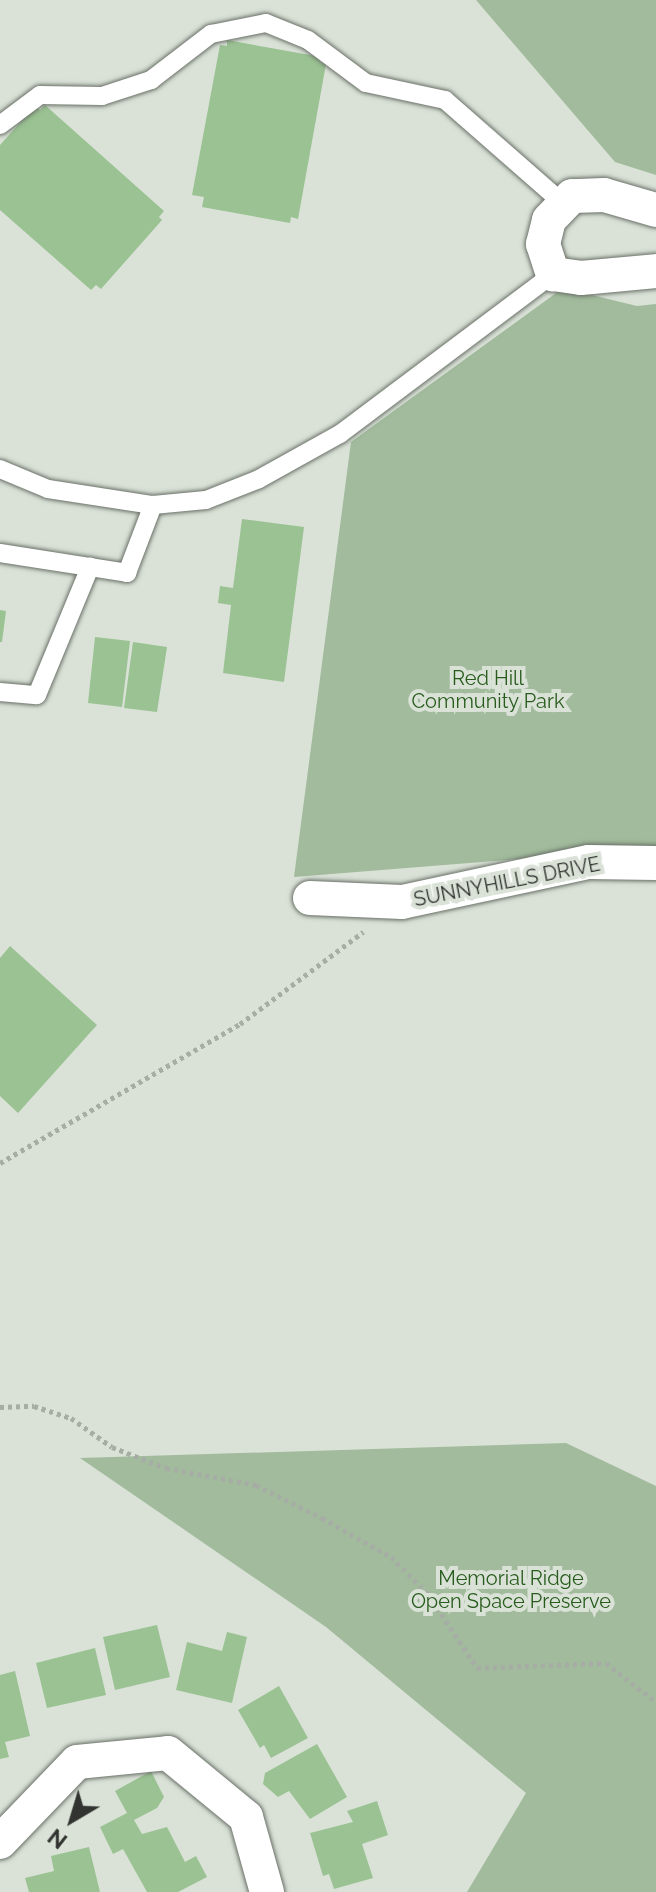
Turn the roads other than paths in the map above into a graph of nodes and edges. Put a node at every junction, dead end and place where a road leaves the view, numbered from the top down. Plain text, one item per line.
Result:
1 (0, 125) edge
2 (564, 204) junction
3 (656, 210) edge
4 (656, 271) edge
5 (553, 274) junction
6 (0, 469) edge
7 (153, 505) junction
8 (0, 553) edge
9 (90, 567) junction
10 (0, 692) edge
11 (656, 863) edge
12 (310, 898) dead end
13 (0, 1842) edge
14 (267, 1892) edge

1 - 2 lane
2 - 3 street
2 - 5 street
4 - 5 street
5 - 7 lane
6 - 7 lane
7 - 9 lane
8 - 9 lane
9 - 10 lane
11 - 12 street, SUNNYHILLS DRIVE
13 - 14 street

